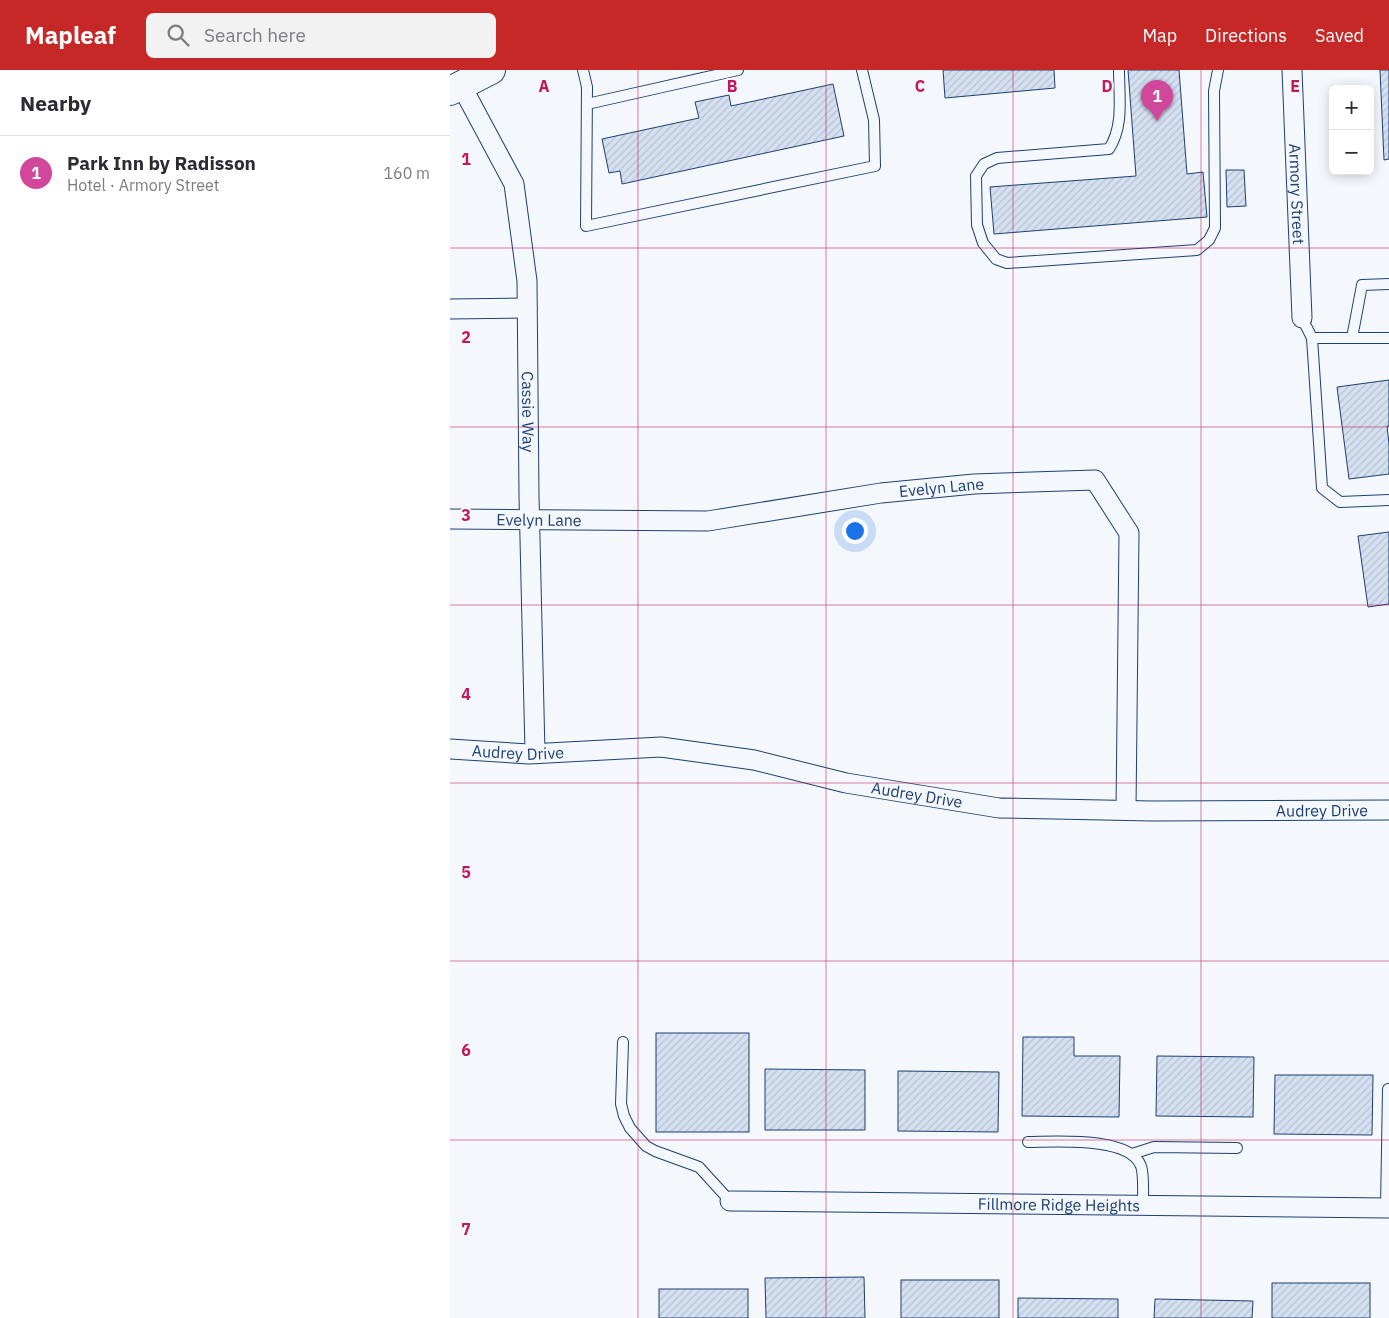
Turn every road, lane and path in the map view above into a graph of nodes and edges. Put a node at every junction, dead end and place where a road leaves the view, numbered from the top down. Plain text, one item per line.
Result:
1 (491, 70) edge
2 (583, 70) edge
3 (738, 70) edge
4 (862, 70) edge
5 (1119, 70) edge
6 (1218, 70) edge
7 (1292, 70) edge
8 (456, 88) edge
9 (587, 104) junction
10 (1389, 284) edge
11 (527, 308) junction
12 (450, 309) edge
13 (1302, 318) joint
14 (1312, 338) junction
15 (1352, 338) junction
16 (1389, 338) edge
17 (1389, 500) edge
18 (450, 520) edge
19 (529, 520) junction
20 (450, 748) edge
21 (535, 754) junction
22 (1126, 810) junction
23 (1389, 810) edge
24 (624, 1042) dead end
25 (1388, 1089) edge
26 (1028, 1142) dead end
27 (1237, 1148) dead end
28 (1132, 1154) junction
29 (730, 1201) joint
30 (1143, 1205) junction
31 (1388, 1208) edge

1 - 8 main road
2 - 9 lane
3 - 9 lane
4 - 9 lane
5 - 6 lane
7 - 13 street, Armory Street
8 - 11 street, Cassie Way
10 - 15 lane
11 - 12 street
11 - 19 street, Cassie Way
13 - 14 lane
14 - 15 lane
14 - 17 lane
15 - 16 lane
18 - 19 street, Evelyn Lane
19 - 21 street, Cassie Way
19 - 22 street, Evelyn Lane
20 - 21 street, Audrey Drive
21 - 22 street, Audrey Drive
22 - 23 street, Audrey Drive
24 - 29 lane
25 - 31 lane
26 - 28 lane
27 - 28 lane
28 - 30 lane
29 - 30 street, Fillmore Ridge Heights
30 - 31 street, Fillmore Ridge Heights

